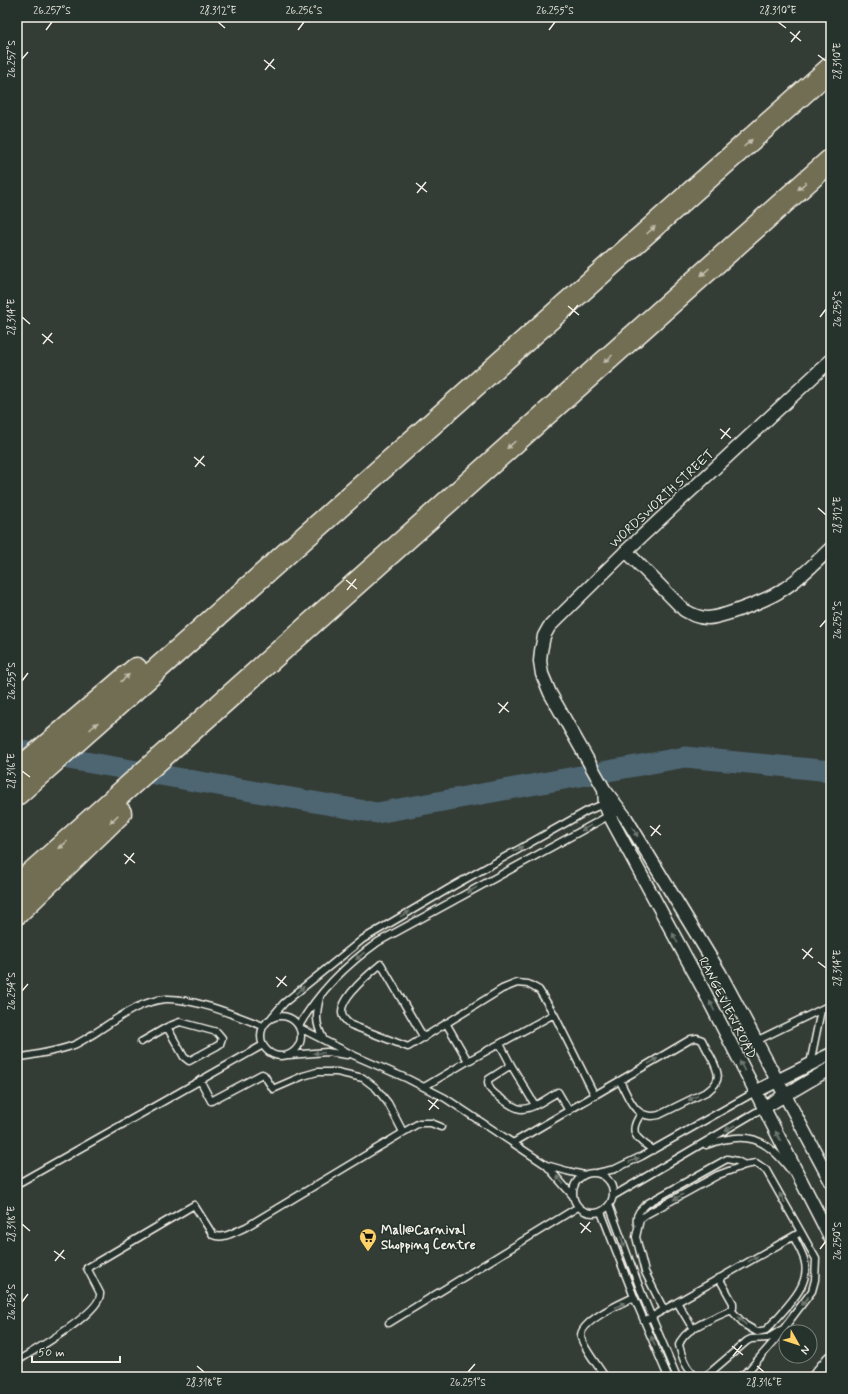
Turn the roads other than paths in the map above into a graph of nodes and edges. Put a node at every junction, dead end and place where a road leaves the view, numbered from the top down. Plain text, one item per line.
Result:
1 (831, 68) edge
2 (831, 160) edge
3 (631, 247) junction
4 (831, 360) edge
5 (831, 548) edge
6 (626, 551) junction
7 (541, 650) joint
8 (26, 775) edge
9 (133, 791) junction
10 (17, 794) edge
11 (609, 802) junction
12 (621, 810) junction
13 (609, 815) junction
14 (17, 886) edge
15 (17, 913) edge
16 (320, 996) junction
17 (830, 1005) dead end
18 (821, 1010) junction
19 (554, 1014) junction
20 (272, 1017) junction
21 (446, 1023) junction
22 (263, 1026) junction
23 (167, 1027) junction
24 (300, 1027) junction
25 (424, 1038) junction
26 (323, 1039) junction
27 (756, 1041) junction
28 (141, 1042) dead end
29 (500, 1044) junction
30 (263, 1045) junction
31 (831, 1054) edge
32 (353, 1055) junction
33 (285, 1056) junction
34 (17, 1058) edge
35 (468, 1061) junction
36 (810, 1064) junction
37 (511, 1065) junction
38 (831, 1068) edge
39 (200, 1080) junction
40 (777, 1080) junction
41 (620, 1081) junction
42 (424, 1088) junction
43 (755, 1092) junction
44 (596, 1096) junction
45 (785, 1096) junction
46 (535, 1105) junction
47 (764, 1108) junction
48 (569, 1111) junction
49 (641, 1114) junction
50 (441, 1127) dead end
51 (403, 1132) junction
52 (514, 1143) junction
53 (653, 1150) junction
54 (691, 1151) junction
55 (546, 1165) junction
56 (745, 1165) junction
57 (597, 1173) junction
58 (584, 1174) junction
59 (831, 1182) edge
60 (17, 1184) edge
61 (809, 1195) junction
62 (573, 1196) junction
63 (613, 1196) junction
64 (609, 1205) junction
65 (578, 1207) junction
66 (601, 1212) junction
67 (637, 1226) junction
68 (801, 1232) junction
69 (794, 1237) junction
70 (831, 1239) edge
71 (719, 1278) junction
72 (814, 1284) junction
73 (802, 1288) junction
74 (634, 1297) junction
75 (677, 1302) junction
76 (664, 1310) junction
77 (731, 1310) junction
78 (652, 1316) junction
79 (644, 1320) junction
80 (389, 1323) dead end
81 (787, 1324) edge
82 (693, 1329) junction
83 (778, 1332) edge
84 (778, 1336) edge
85 (17, 1361) edge
86 (831, 1361) edge
87 (831, 1372) edge
88 (742, 1375) edge
89 (605, 1377) edge
90 (668, 1377) edge
91 (677, 1377) edge
92 (697, 1377) edge
93 (705, 1377) edge
94 (818, 1377) edge
95 (825, 1377) edge

3 -> 1 highway
2 -> 9 highway
8 -> 3 highway
8 -> 3 highway
4 - 6 street, WORDSWORTH STREET
5 - 6 street
6 - 7 street, WORDSWORTH STREET
7 - 11 street, RANGEVIEW ROAD
8 - 10 highway
9 -> 14 highway
9 -> 15 highway
11 - 12 street, RANGEVIEW ROAD
11 - 13 street, RANGEVIEW ROAD
20 -> 11 lane
12 - 13 lane
12 -> 27 street, RANGEVIEW ROAD
13 -> 16 lane
43 -> 13 street, RANGEVIEW ROAD
16 - 24 lane
16 - 26 lane
17 - 18 lane
18 - 27 lane
18 - 36 lane
19 - 21 lane
19 - 29 lane
19 - 44 lane
20 - 22 lane
20 - 24 lane
21 - 25 lane
21 - 35 lane
22 - 30 lane
22 - 34 lane
23 - 23 lane
23 - 28 lane
24 - 26 lane
24 - 33 lane
25 - 25 lane
26 - 32 lane
27 - 40 street, RANGEVIEW ROAD
29 - 35 lane
29 - 37 lane
30 - 33 lane
30 - 39 lane
31 - 36 street
32 -> 33 lane
32 - 42 lane
35 - 42 lane
36 - 40 street
37 - 46 lane
37 - 46 lane
38 - 45 street
39 - 51 lane
39 - 60 lane
40 - 43 street
40 - 45 street, RANGEVIEW ROAD
41 - 44 lane
41 - 49 lane
41 -> 49 lane
42 - 52 lane
43 - 47 street, RANGEVIEW ROAD
43 - 53 lane
44 - 48 lane
45 - 47 street
45 - 59 street, RANGEVIEW ROAD
46 - 48 lane
47 -> 54 lane
61 -> 47 street, RANGEVIEW ROAD
48 - 52 lane
49 - 53 lane
50 - 51 lane
51 - 85 lane
52 - 55 lane
57 -> 53 lane
54 - 61 lane
54 - 63 lane
55 - 58 lane
62 -> 55 lane
56 -> 67 lane
56 - 67 lane
68 -> 56 lane
57 - 58 lane
57 - 63 lane
58 - 62 lane
61 - 70 street, RANGEVIEW ROAD
62 - 65 lane
63 - 64 lane
64 - 66 lane
64 -> 78 lane
65 - 66 lane
65 - 80 lane
66 - 74 lane
67 - 76 lane
68 - 69 lane
68 - 72 lane
71 -> 69 lane
69 - 73 lane
71 - 75 lane
71 - 77 lane
72 - 73 lane
72 -> 81 lane
73 -> 77 lane
74 - 79 lane
89 -> 74 lane
75 - 76 lane
75 - 82 lane
76 - 78 lane
77 - 82 lane
78 - 79 lane
78 - 91 lane
90 -> 79 lane
82 - 92 lane
83 - 93 lane
84 - 88 lane
86 - 94 main road
87 - 95 main road

